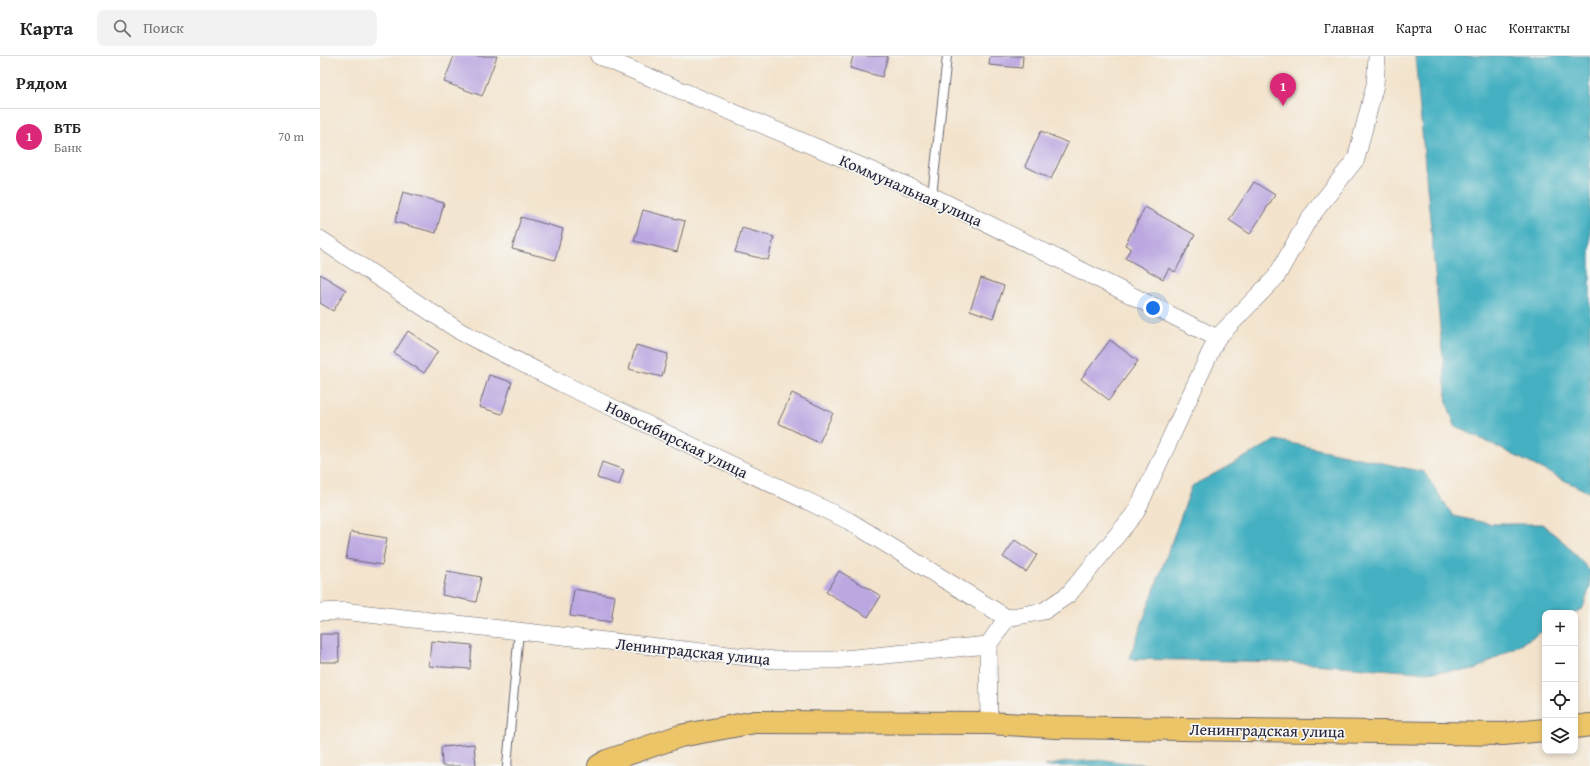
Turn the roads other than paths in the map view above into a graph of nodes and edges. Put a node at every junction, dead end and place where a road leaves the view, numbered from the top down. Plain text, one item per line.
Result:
1 (599, 56) edge
2 (946, 56) edge
3 (1377, 56) edge
4 (932, 196) junction
5 (320, 239) edge
6 (1217, 338) junction
7 (320, 612) edge
8 (1007, 618) junction
9 (519, 631) junction
10 (988, 645) junction
11 (990, 724) junction
12 (1590, 725) edge
13 (1578, 727) edge
14 (1542, 730) edge
15 (507, 766) edge
16 (599, 766) edge

1 - 4 street, Коммунальная улица
2 - 4 lane
3 - 6 street
4 - 6 street, Коммунальная улица
5 - 8 street, Новосибирская улица
6 - 8 street
7 - 9 street, Ленинградская улица
8 - 10 street
9 - 10 street, Ленинградская улица
9 - 15 lane
10 - 11 street
11 - 14 main road, Ленинградская улица
11 - 16 main road, Ленинградская улица
12 - 13 main road

